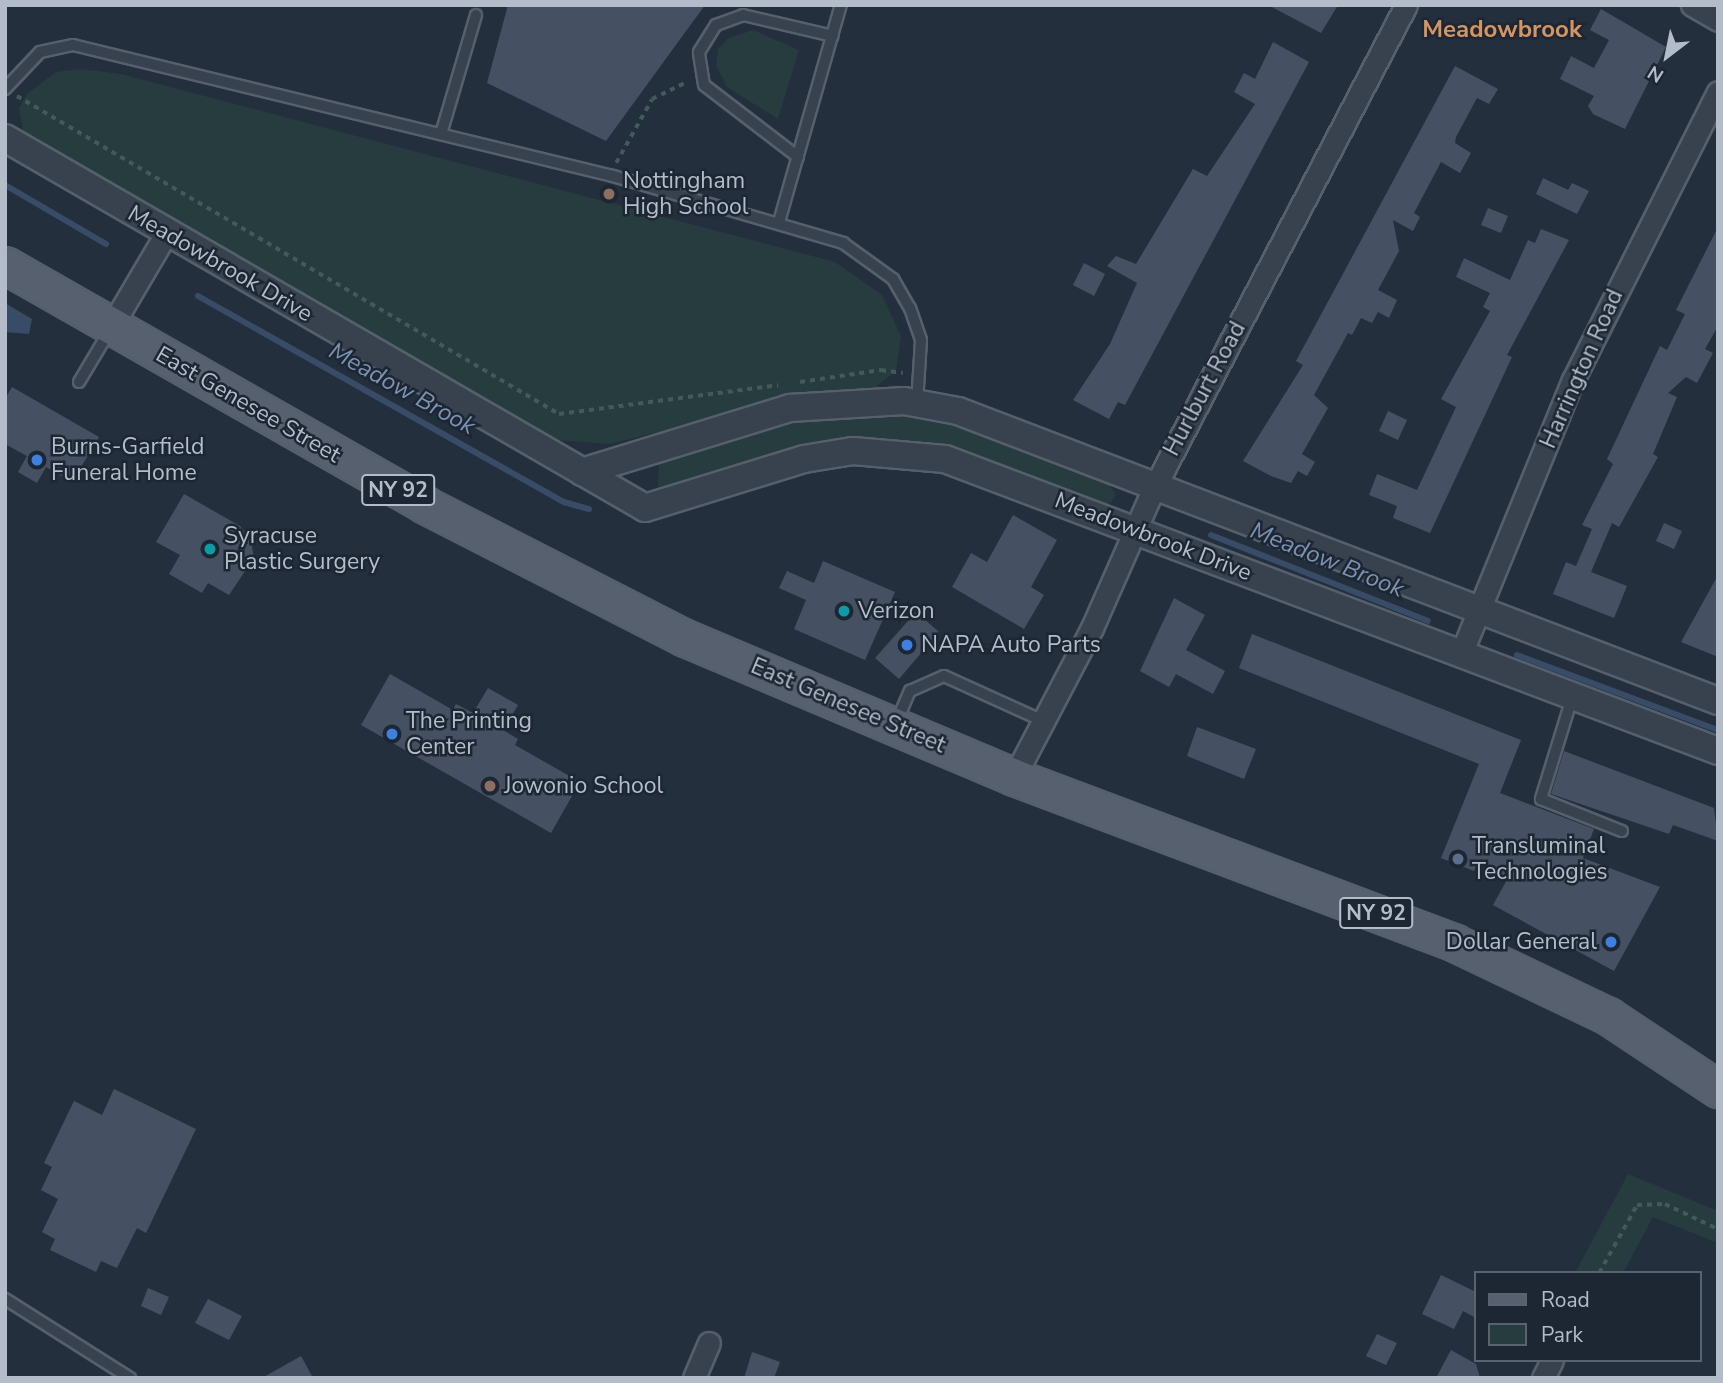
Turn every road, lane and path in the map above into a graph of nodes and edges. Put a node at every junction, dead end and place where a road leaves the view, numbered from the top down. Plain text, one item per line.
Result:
1 (841, 5) edge
2 (1406, 5) edge
3 (1692, 5) edge
4 (476, 15) dead end
5 (1718, 20) edge
6 (833, 36) junction
7 (699, 72) junction
8 (5, 89) edge
9 (1718, 92) edge
10 (441, 134) junction
11 (5, 138) edge
12 (798, 157) junction
13 (613, 176) junction
14 (779, 222) junction
15 (167, 232) junction
16 (5, 265) edge
17 (111, 327) junction
18 (919, 376) junction
19 (79, 382) dead end
20 (917, 404) junction
21 (582, 472) junction
22 (1153, 489) junction
23 (1135, 530) junction
24 (1477, 613) junction
25 (1461, 654) junction
26 (1572, 698) junction
27 (1718, 701) edge
28 (1043, 721) junction
29 (895, 726) junction
30 (1718, 751) edge
31 (1014, 777) junction
32 (1622, 831) dead end
33 (1718, 1089) edge
34 (1718, 1229) edge
35 (1600, 1271) edge
36 (5, 1299) edge
37 (709, 1343) dead end
38 (1551, 1362) edge
39 (130, 1378) edge
40 (694, 1378) edge
41 (1544, 1378) edge

1 - 6 lane
2 - 22 street, Hurlburt Road
3 - 5 street
4 - 10 lane
6 - 7 lane
6 - 12 lane
7 - 12 lane
7 - 13 path
8 - 10 lane
8 - 18 path
9 - 24 street, Harrington Road
10 - 13 lane
11 - 15 street, Meadowbrook Drive
12 - 14 lane
13 - 14 lane
14 - 18 lane
15 - 17 street
15 - 21 street, Meadowbrook Drive
16 - 17 main road, East Genesee Street / NY 92
17 - 19 lane
17 - 29 main road, East Genesee Street / NY 92
18 - 20 lane
20 - 21 street, Meadowbrook Drive
20 - 22 street, Meadowbrook Drive
21 - 23 street, Meadowbrook Drive
22 - 23 street, Hurlburt Road
22 - 24 street, Meadowbrook Drive
23 - 25 street, Meadowbrook Drive
23 - 28 street, Hurlburt Road
24 - 25 street, Harrington Road
24 - 27 street, Meadowbrook Drive
25 - 26 street, Meadowbrook Drive
26 - 30 street, Meadowbrook Drive
26 - 32 lane
28 - 29 lane
28 - 31 street, Hurlburt Road
29 - 31 main road, East Genesee Street / NY 92
31 - 33 main road, East Genesee Street / NY 92
34 - 35 path
36 - 39 lane
37 - 40 street
38 - 41 street

